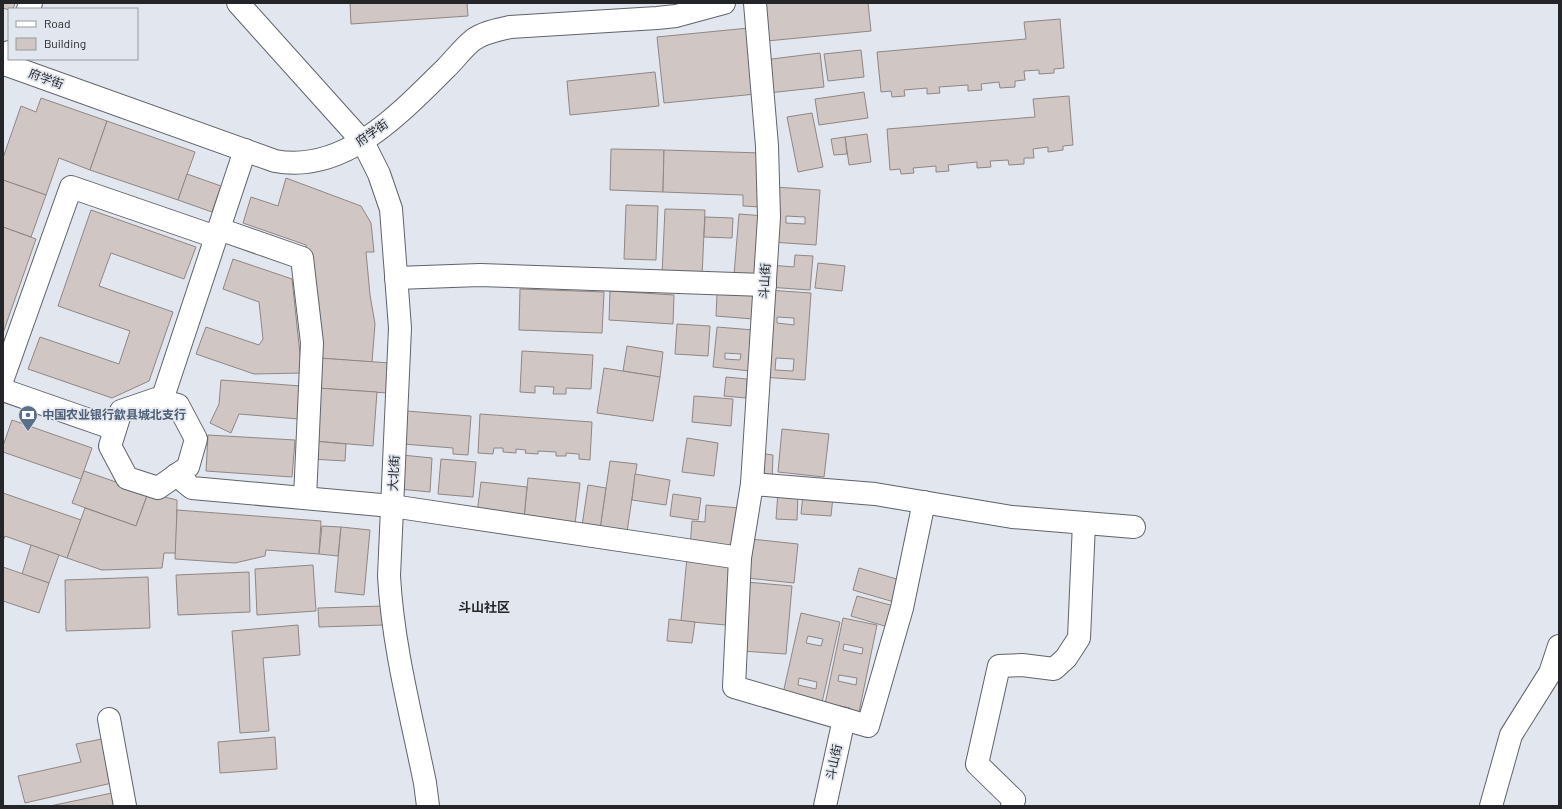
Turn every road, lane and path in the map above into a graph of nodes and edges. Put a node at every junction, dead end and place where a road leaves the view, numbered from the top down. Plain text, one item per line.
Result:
1 (238, 3) edge
2 (724, 3) edge
3 (755, 3) edge
4 (5, 60) edge
5 (363, 142) junction
6 (245, 150) junction
7 (218, 233) junction
8 (396, 278) junction
9 (765, 285) junction
10 (3, 378) edge
11 (3, 390) edge
12 (162, 400) junction
13 (115, 429) junction
14 (176, 475) junction
15 (752, 484) junction
16 (305, 498) junction
17 (924, 502) junction
18 (392, 506) junction
19 (1084, 523) junction
20 (1134, 527) dead end
21 (740, 558) junction
22 (1559, 646) edge
23 (109, 719) dead end
24 (844, 719) junction
25 (125, 806) edge
26 (428, 806) edge
27 (825, 806) edge
28 (1012, 806) edge
29 (1491, 806) edge

1 - 5 street, 大北街
2 - 5 street, 府学街
3 - 9 street, 斗山街
4 - 6 street, 府学街
5 - 6 street, 府学街
5 - 8 street, 大北街
6 - 7 street
7 - 10 street
7 - 12 street
7 - 16 street
8 - 9 street
8 - 18 street, 大北街
9 - 15 street, 斗山街
11 - 13 street
12 - 13 street
12 - 14 street
13 - 14 street
14 - 16 street
15 - 17 street
15 - 21 street, 斗山街
16 - 18 street
17 - 19 street
17 - 24 street
18 - 21 street
18 - 26 street, 大北街
19 - 20 street
19 - 28 street
21 - 24 street, 斗山街
22 - 29 street
23 - 25 street
24 - 27 street, 斗山街

